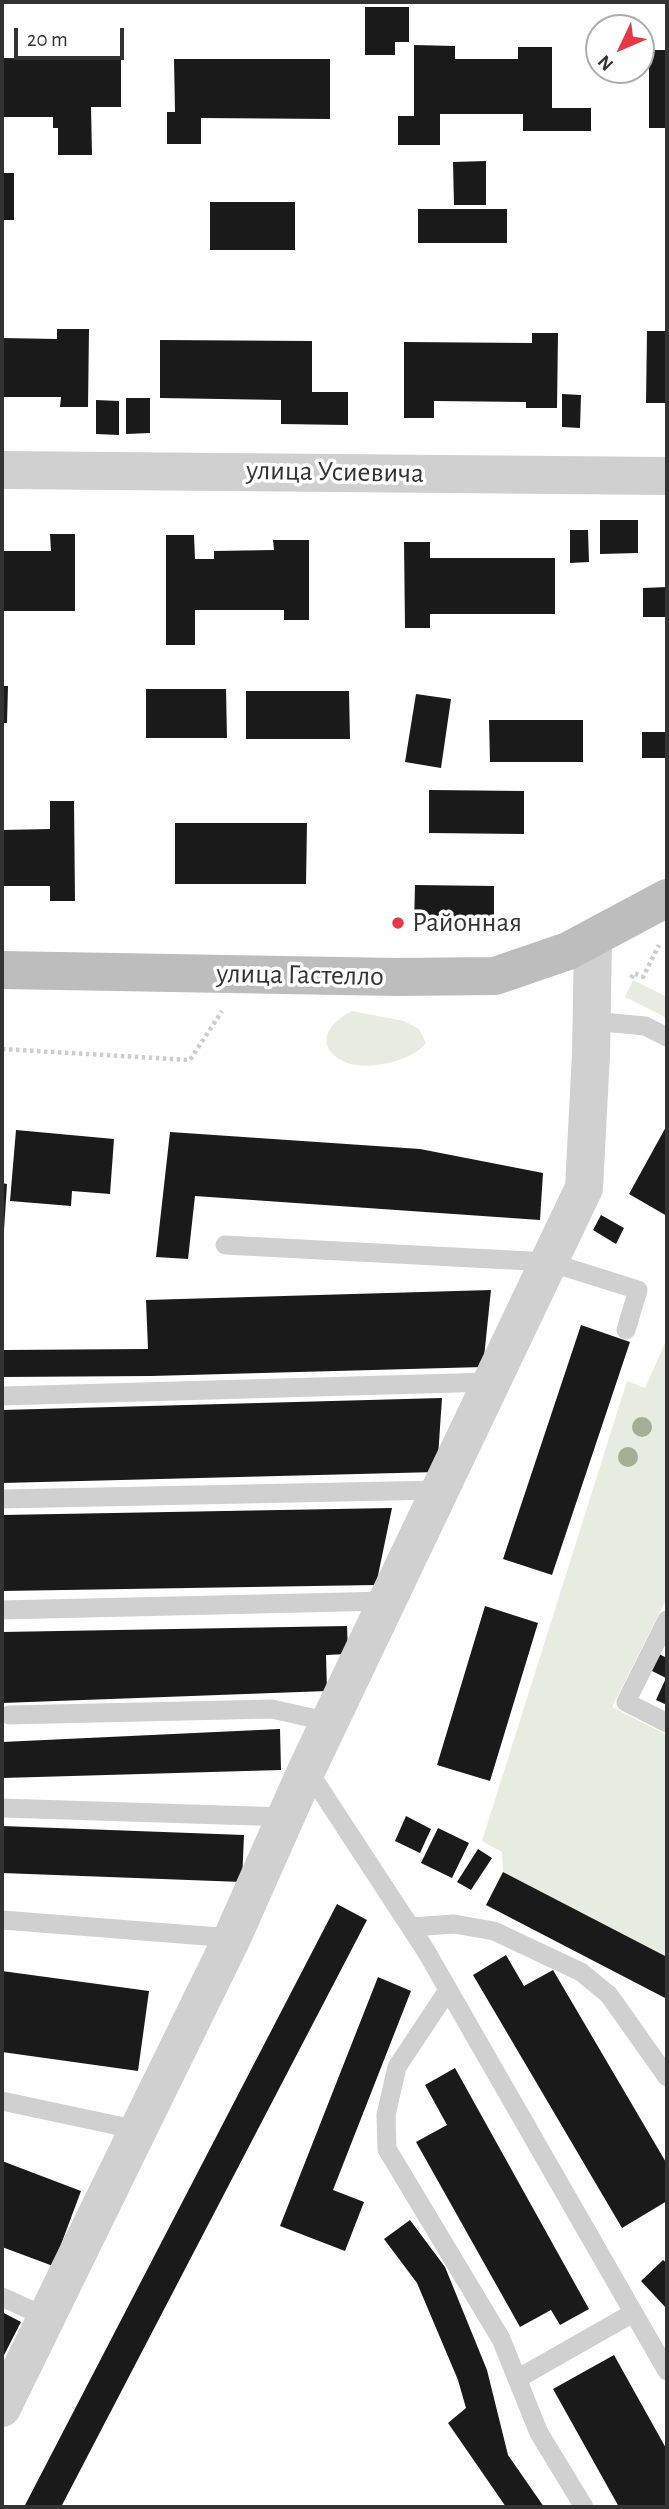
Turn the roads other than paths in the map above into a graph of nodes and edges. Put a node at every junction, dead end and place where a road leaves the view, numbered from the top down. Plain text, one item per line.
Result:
1 (2, 470) edge
2 (667, 476) edge
3 (667, 898) edge
4 (593, 940) junction
5 (2, 970) edge
6 (592, 1021) junction
7 (667, 1037) edge
8 (225, 1245) dead end
9 (549, 1262) junction
10 (626, 1330) dead end
11 (491, 1382) junction
12 (2, 1396) edge
13 (440, 1490) junction
14 (2, 1499) edge
15 (387, 1601) junction
16 (2, 1609) edge
17 (667, 1620) edge
18 (9, 1716) dead end
19 (330, 1722) junction
20 (667, 1723) edge
21 (307, 1769) junction
22 (2, 1808) edge
23 (286, 1817) junction
24 (2, 1920) edge
25 (411, 1927) junction
26 (232, 1938) junction
27 (448, 1990) junction
28 (667, 2077) edge
29 (2, 2101) edge
30 (138, 2130) junction
31 (2, 2297) edge
32 (634, 2313) junction
33 (46, 2317) junction
34 (667, 2371) edge
35 (517, 2379) junction
36 (2, 2408) edge
37 (584, 2507) edge

1 - 2 street, улица Усиевича
3 - 4 street, улица Гастелло
4 - 5 street, улица Гастелло
4 - 6 street
6 - 7 lane
6 - 9 street
8 - 9 lane
9 - 10 lane
9 - 11 street
11 - 12 lane
11 - 13 street
13 - 14 lane
13 - 15 street
15 - 16 lane
15 - 19 street
17 - 20 lane
18 - 19 lane
19 - 21 street
21 - 23 street
21 - 25 lane
22 - 23 lane
23 - 26 street
24 - 26 lane
25 - 27 lane
25 - 28 lane
26 - 30 street
27 - 32 lane
27 - 35 lane
29 - 30 lane
30 - 33 street
31 - 33 lane
32 - 34 lane
32 - 35 lane
33 - 36 street
35 - 37 lane

